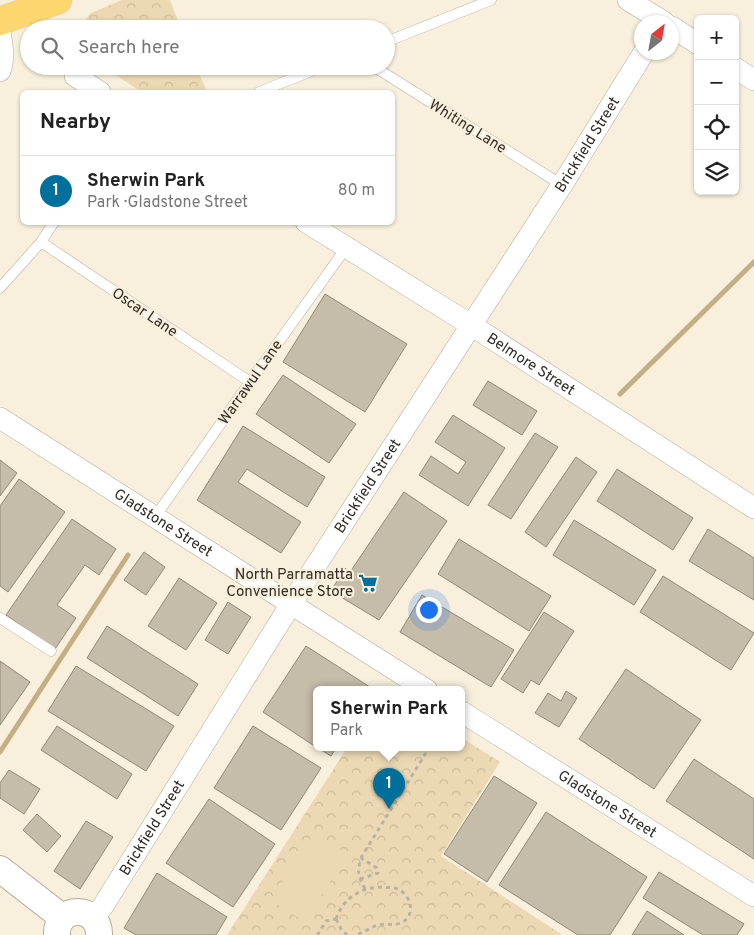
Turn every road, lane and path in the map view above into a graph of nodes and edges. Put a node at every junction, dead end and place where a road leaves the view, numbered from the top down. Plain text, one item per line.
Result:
1 (58, 0) edge
2 (491, 0) edge
3 (628, 0) edge
4 (652, 15) edge
5 (0, 21) edge
6 (0, 32) edge
7 (679, 32) edge
8 (395, 38) edge
9 (694, 41) edge
10 (639, 60) edge
11 (0, 71) edge
12 (302, 75) edge
13 (387, 75) edge
14 (75, 76) dead end
15 (97, 90) edge
16 (264, 90) edge
17 (562, 185) junction
18 (52, 225) edge
19 (311, 225) edge
20 (41, 242) junction
21 (346, 248) junction
22 (0, 288) edge
23 (472, 326) junction
24 (250, 382) junction
25 (0, 418) edge
26 (754, 508) edge
27 (156, 517) junction
28 (291, 604) junction
29 (0, 618) edge
30 (51, 651) dead end
31 (421, 686) edge
32 (465, 714) edge
33 (428, 751) edge
34 (361, 858) junction
35 (0, 869) edge
36 (360, 879) junction
37 (365, 889) junction
38 (754, 896) edge
39 (336, 919) junction
40 (96, 926) edge
41 (60, 927) edge
42 (319, 935) edge
43 (347, 935) edge
44 (354, 935) edge

1 - 5 main road
2 - 8 lane
3 - 4 street
6 - 11 street
7 - 9 street
10 - 17 street, Brickfield Street
12 - 16 lane
13 - 17 lane, Whiting Lane
14 - 15 street
17 - 23 street, Brickfield Street
18 - 20 lane
19 - 21 street, Belmore Street
20 - 22 lane
20 - 24 lane, Oscar Lane
21 - 23 street, Belmore Street
21 - 24 lane, Warrawul Lane
23 - 26 street, Belmore Street
23 - 28 street, Brickfield Street
24 - 27 lane, Warrawul Lane
25 - 27 street, Gladstone Street
27 - 28 street, Gladstone Street
28 - 31 street, Gladstone Street
28 - 40 street, Brickfield Street
29 - 30 lane
32 - 38 street, Gladstone Street
33 - 34 path
34 - 36 path
34 - 36 path
35 - 41 street
36 - 37 path
37 - 39 path
37 - 44 path
39 - 42 path
39 - 43 path
40 - 41 street

